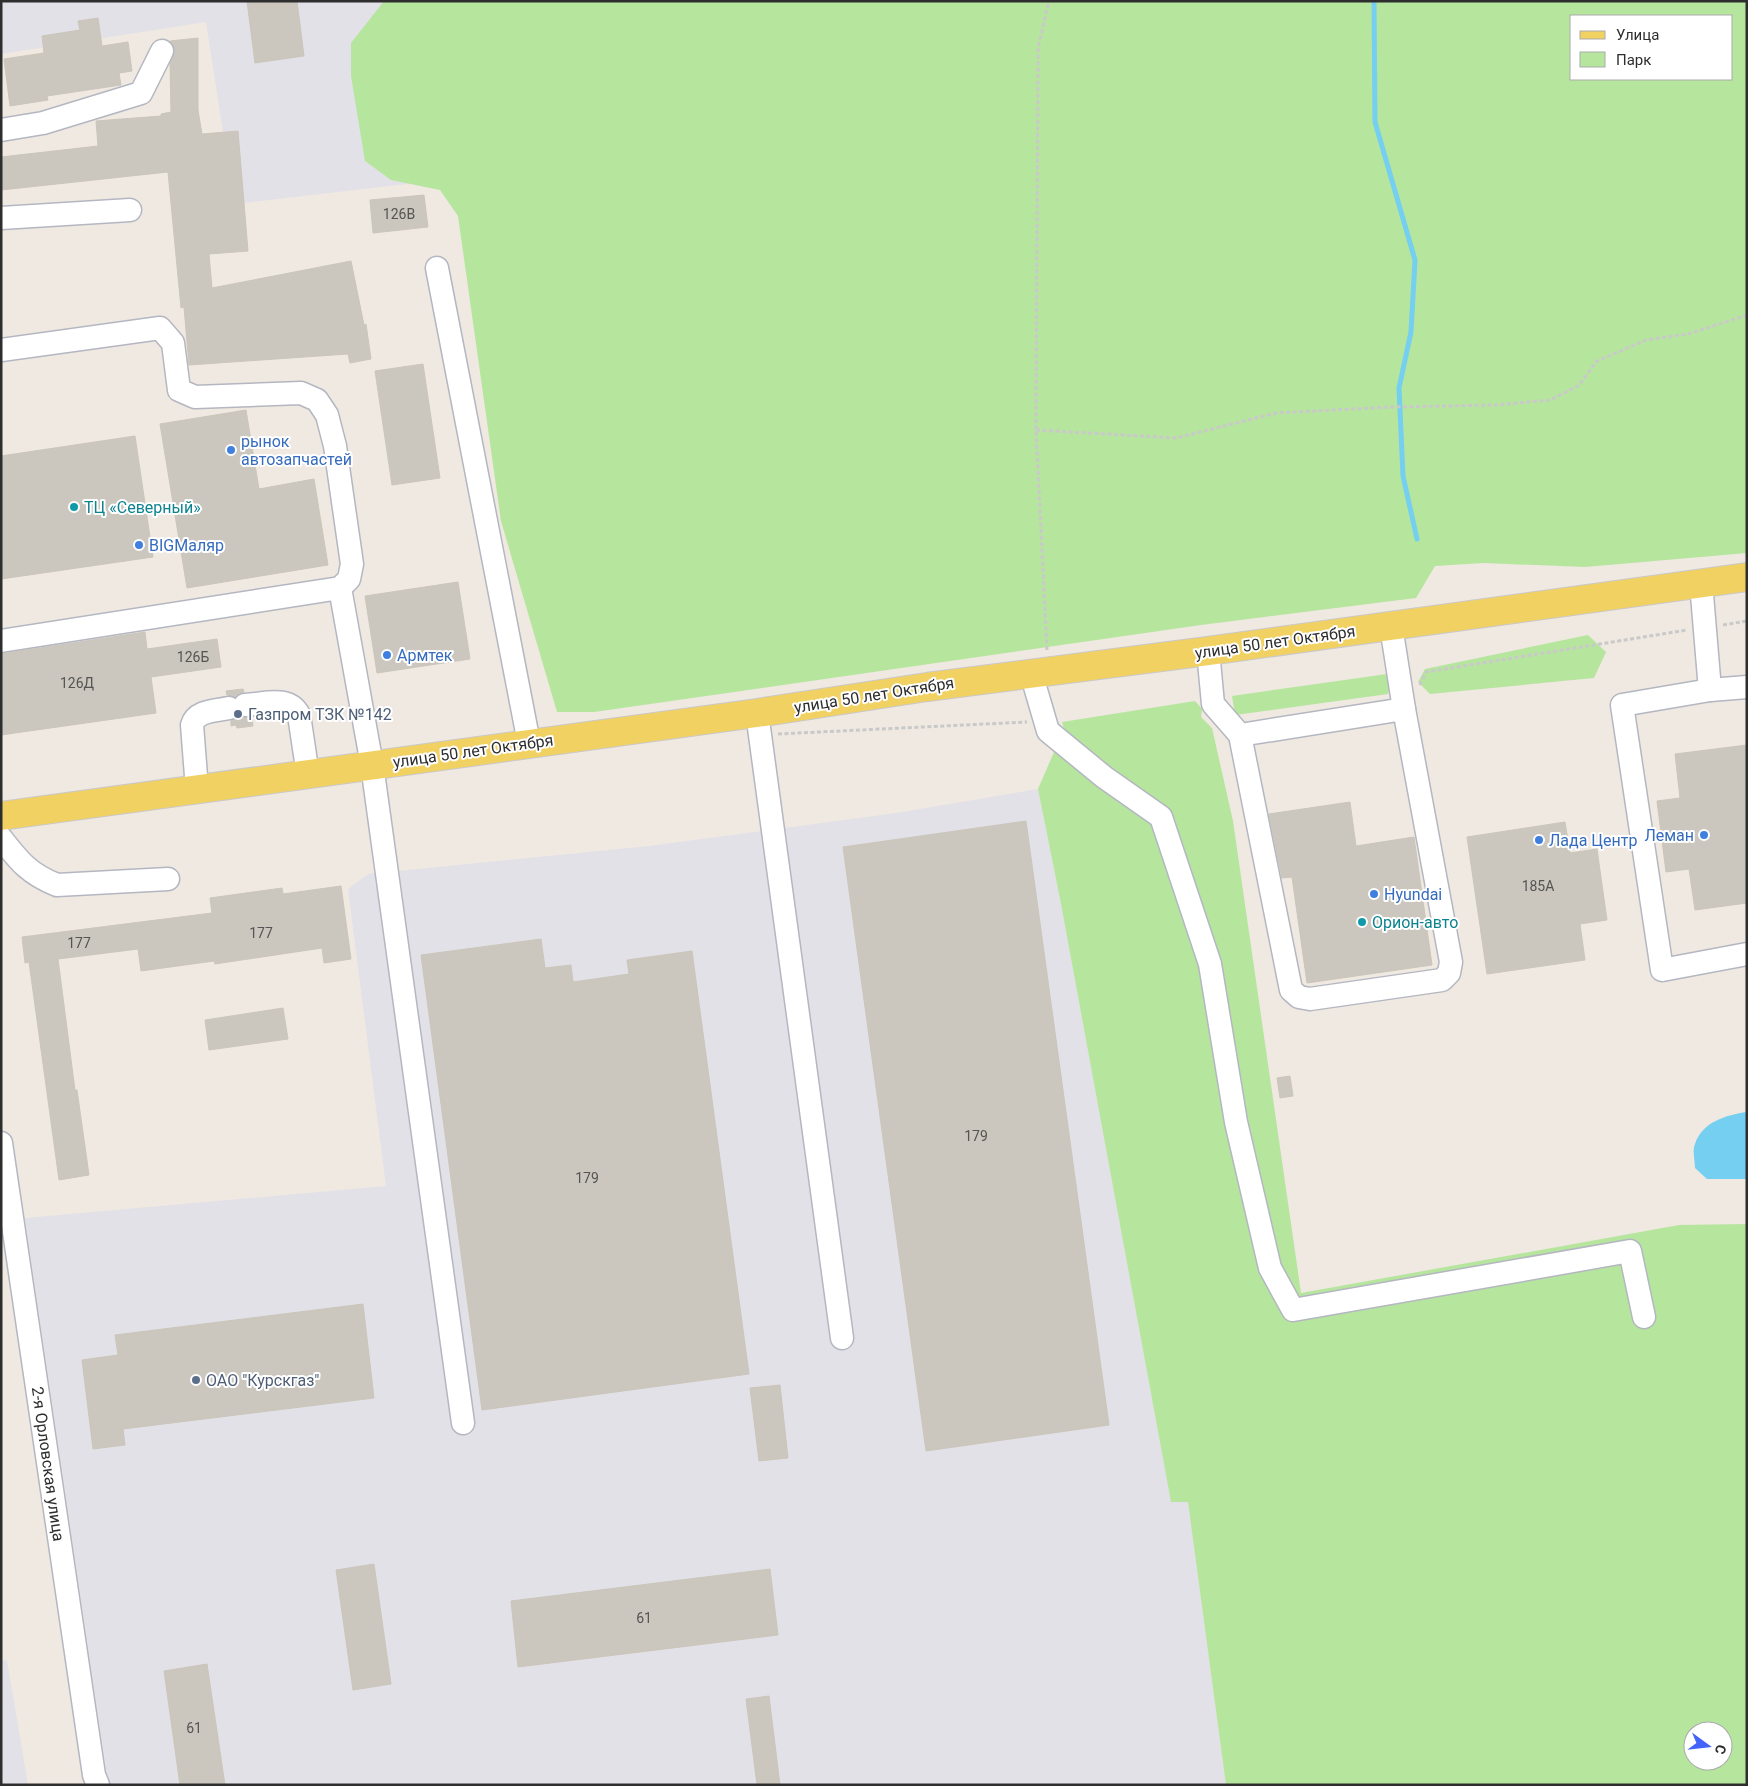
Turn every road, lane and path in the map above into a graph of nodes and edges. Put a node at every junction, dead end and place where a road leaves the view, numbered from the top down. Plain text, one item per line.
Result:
1 (1049, 1) edge
2 (162, 51) dead end
3 (1, 130) edge
4 (130, 210) dead end
5 (1, 218) edge
6 (437, 268) dead end
7 (1747, 315) edge
8 (1, 350) edge
9 (1036, 430) junction
10 (1747, 577) edge
11 (1701, 583) junction
12 (340, 588) junction
13 (1747, 621) edge
14 (1391, 626) junction
15 (1705, 628) junction
16 (1, 641) edge
17 (1208, 663) junction
18 (1039, 672) junction
19 (1747, 687) edge
20 (1710, 690) junction
21 (1402, 696) junction
22 (757, 713) junction
23 (1240, 735) junction
24 (529, 743) junction
25 (372, 765) junction
26 (308, 774) junction
27 (198, 788) junction
28 (1, 816) edge
29 (1, 838) edge
30 (168, 879) dead end
31 (1747, 954) edge
32 (1, 1143) edge
33 (7, 1221) edge
34 (1644, 1316) dead end
35 (842, 1338) dead end
36 (463, 1423) dead end
37 (98, 1785) edge

1 - 9 path
2 - 3 street
4 - 5 street
6 - 24 street
7 - 9 path
8 - 12 street
9 - 18 path
10 - 11 main road, улица 50 лет Октября
11 - 14 main road, улица 50 лет Октября
11 - 15 street
12 - 16 street
12 - 25 street
13 - 15 path
14 - 17 main road, улица 50 лет Октября
14 - 21 street
15 - 20 street
15 - 21 path
17 - 18 main road, улица 50 лет Октября
17 - 23 street
18 - 22 main road, улица 50 лет Октября
18 - 34 street
19 - 20 street
20 - 31 street
21 - 23 street
21 - 23 street
22 - 24 main road, улица 50 лет Октября
22 - 35 street
24 - 25 main road, улица 50 лет Октября
25 - 26 main road, улица 50 лет Октября
25 - 36 street
26 - 27 main road, улица 50 лет Октября
26 - 27 street
27 - 28 main road, улица 50 лет Октября
29 - 30 street
32 - 33 street, 2-я Орловская улица
33 - 37 street, 2-я Орловская улица

